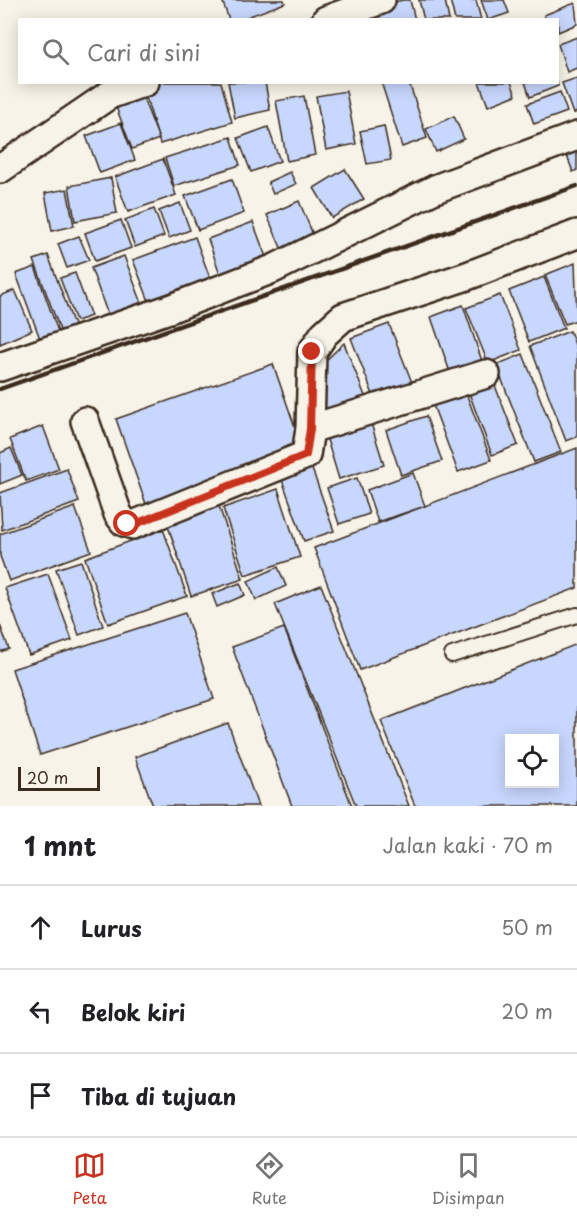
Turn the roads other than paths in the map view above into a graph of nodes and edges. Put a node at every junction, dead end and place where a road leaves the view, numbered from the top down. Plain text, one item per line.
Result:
1 (381, 0) edge
2 (332, 18) edge
3 (139, 84) edge
4 (577, 136) edge
5 (0, 170) edge
6 (577, 234) edge
7 (0, 367) edge
8 (486, 374) dead end
9 (85, 421) dead end
10 (310, 429) junction
11 (577, 615) edge
12 (452, 655) dead end

1 - 2 street
3 - 5 street
4 - 7 street
6 - 10 street
8 - 10 street
9 - 10 street
11 - 12 lane

